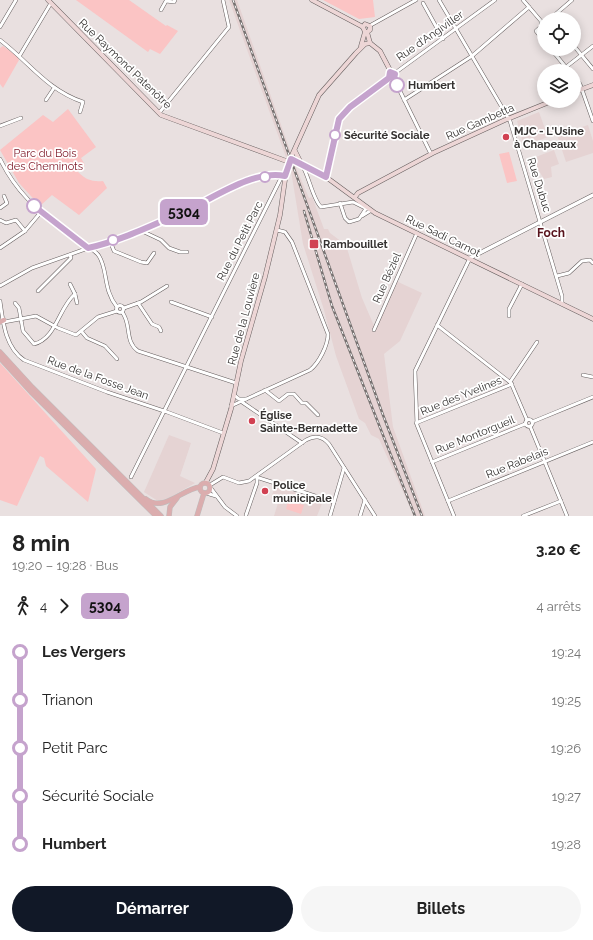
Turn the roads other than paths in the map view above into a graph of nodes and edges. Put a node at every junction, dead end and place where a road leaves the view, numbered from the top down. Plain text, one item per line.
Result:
1 (16, 0) edge
2 (175, 0) edge
3 (223, 0) edge
4 (312, 0) edge
5 (416, 0) edge
6 (439, 0) edge
7 (495, 0) edge
8 (523, 0) edge
9 (572, 0) edge
10 (422, 1) edge
11 (49, 2) edge
12 (529, 8) junction
13 (161, 10) dead end
14 (559, 12) edge
15 (537, 17) edge
16 (371, 25) junction
17 (0, 27) edge
18 (363, 27) junction
19 (456, 30) junction
20 (366, 32) junction
21 (443, 39) junction
22 (0, 40) edge
23 (370, 43) junction
24 (593, 46) edge
25 (356, 53) junction
26 (20, 55) junction
27 (581, 55) joint
28 (472, 56) junction
29 (557, 56) edge
30 (580, 56) edge
31 (564, 64) edge
32 (570, 64) edge
33 (593, 69) edge
34 (393, 72) junction
35 (389, 78) junction
36 (394, 79) junction
37 (593, 85) edge
38 (54, 88) junction
39 (582, 89) joint
40 (46, 100) dead end
41 (404, 100) junction
42 (537, 107) edge
43 (80, 112) dead end
44 (159, 113) junction
45 (21, 118) dead end
46 (509, 118) junction
47 (593, 122) edge
48 (0, 126) edge
49 (295, 152) junction
50 (431, 154) junction
51 (0, 159) edge
52 (290, 161) junction
53 (301, 163) junction
54 (318, 172) junction
55 (282, 177) junction
56 (326, 177) junction
57 (309, 178) junction
58 (348, 193) junction
59 (593, 195) edge
60 (4, 196) dead end
61 (356, 199) junction
62 (351, 202) junction
63 (340, 204) junction
64 (361, 206) junction
65 (0, 208) edge
66 (367, 208) junction
67 (370, 211) junction
68 (41, 212) junction
69 (375, 212) junction
70 (362, 215) junction
71 (0, 220) edge
72 (541, 222) junction
73 (142, 229) junction
74 (276, 230) junction
75 (25, 231) junction
76 (417, 233) junction
77 (110, 241) junction
78 (0, 248) edge
79 (88, 248) junction
80 (188, 252) dead end
81 (154, 253) dead end
82 (70, 255) junction
83 (470, 258) junction
84 (593, 263) edge
85 (557, 276) junction
86 (70, 284) dead end
87 (522, 284) junction
88 (0, 286) edge
89 (167, 286) dead end
90 (38, 291) dead end
91 (75, 294) junction
92 (0, 301) edge
93 (171, 302) dead end
94 (15, 303) dead end
95 (77, 303) dead end
96 (138, 303) junction
97 (562, 304) junction
98 (0, 306) edge
99 (117, 307) junction
100 (124, 308) junction
101 (117, 311) junction
102 (122, 312) junction
103 (509, 316) dead end
104 (212, 317) junction
105 (22, 319) junction
106 (593, 319) edge
107 (3, 322) edge
108 (437, 325) junction
109 (54, 326) junction
110 (374, 330) dead end
111 (161, 331) dead end
112 (82, 332) junction
113 (537, 342) dead end
114 (0, 351) edge
115 (0, 358) edge
116 (117, 359) dead end
117 (186, 367) junction
118 (583, 375) dead end
119 (593, 377) edge
120 (236, 383) junction
121 (511, 383) junction
122 (265, 390) junction
123 (234, 395) junction
124 (593, 397) edge
125 (246, 400) junction
126 (242, 402) junction
127 (231, 406) junction
128 (164, 411) junction
129 (318, 415) dead end
130 (527, 420) junction
131 (532, 422) junction
132 (416, 423) junction
133 (525, 424) junction
134 (530, 426) junction
135 (223, 433) junction
136 (593, 442) edge
137 (302, 443) junction
138 (432, 462) junction
139 (544, 462) junction
140 (344, 468) junction
141 (131, 477) dead end
142 (256, 478) junction
143 (208, 485) junction
144 (200, 487) junction
145 (137, 492) junction
146 (184, 493) junction
147 (205, 493) junction
148 (216, 496) junction
149 (365, 500) junction
150 (448, 501) junction
151 (561, 501) junction
152 (334, 502) junction
153 (246, 515) dead end
154 (156, 516) edge
155 (161, 516) edge
156 (169, 516) edge
157 (197, 516) edge
158 (237, 516) edge
159 (330, 516) edge
160 (360, 516) edge
161 (375, 516) edge
162 (454, 516) edge
163 (523, 516) edge
164 (566, 516) edge

1 - 17 street
2 - 13 street
3 - 44 street
4 - 18 main road
5 - 16 street
6 - 19 street, Rue Dubuc
7 - 19 street, Rue d'Angiviller
8 - 12 street
9 - 14 street
10 - 21 street
11 - 26 street
11 - 44 main road, Rue Raymond Patenôtre
12 - 15 street
12 - 28 street
16 - 18 main road
16 - 20 main road
18 - 20 main road
19 - 21 street, Rue d'Angiviller
19 - 28 street, Rue Dubuc
20 - 23 main road
20 - 25 main road
21 - 34 street, Rue d'Angiviller
22 - 26 street
23 - 25 main road
23 - 34 main road
24 - 27 street
25 - 49 main road, Rue de la Louvière
26 - 38 street
27 - 33 street
28 - 41 street
28 - 46 street, Rue Dubuc
29 - 31 street
30 - 32 street
34 - 35 main road
34 - 36 main road
35 - 36 main road
35 - 56 main road
36 - 41 street
37 - 39 main road
38 - 40 street
38 - 43 street
39 - 47 street
41 - 50 street
42 - 46 main road, Rue Gambetta
44 - 52 main road, Rue Raymond Patenôtre
45 - 48 street
46 - 50 main road, Rue Gambetta
46 - 72 street, Rue Dubuc
49 - 52 main road, Rue de la Louvière
49 - 53 main road
50 - 61 main road, Rue Gambetta
51 - 68 street
52 - 53 main road, Rue Sadi Carnot
52 - 55 main road, Rue de la Louvière
53 - 54 main road, Rue Sadi Carnot
53 - 57 street
54 - 56 main road, Rue Sadi Carnot
54 - 57 street
55 - 73 street
55 - 74 main road, Rue de la Louvière
55 - 104 street, Rue du Petit Parc
56 - 58 main road, Rue Sadi Carnot
57 - 63 street
58 - 61 main road, Rue Sadi Carnot
58 - 62 street
59 - 72 street
60 - 65 street
61 - 62 street
61 - 64 street
61 - 66 main road, Rue Sadi Carnot
62 - 63 street
63 - 70 street
64 - 66 street
64 - 70 street
66 - 67 street
66 - 69 main road, Rue Sadi Carnot
66 - 70 street
67 - 69 street
67 - 70 street
68 - 75 street
68 - 79 street
69 - 76 main road, Rue Sadi Carnot
71 - 75 street
72 - 83 street
72 - 85 street, Rue Dubuc
73 - 77 street
73 - 80 street
74 - 120 main road, Rue de la Louvière
74 - 122 street
75 - 78 street
76 - 83 main road, Rue Sadi Carnot
76 - 110 street, Rue Béziel
77 - 79 street
77 - 81 street
79 - 82 street
79 - 99 street
82 - 88 street
82 - 90 street
83 - 87 main road, Rue Sadi Carnot
83 - 108 street
84 - 85 street
85 - 97 street, Rue Dubuc
86 - 91 street
87 - 97 main road, Rue Sadi Carnot
87 - 103 street
89 - 96 street
91 - 95 street
91 - 109 street
92 - 98 street, Rue de la Fosse Jean
93 - 104 street
94 - 105 street
96 - 100 street
96 - 111 street
97 - 106 main road, Rue Sadi Carnot
98 - 107 street, Rue de la Fosse Jean
99 - 100 street
99 - 101 street
100 - 102 street
101 - 102 street
101 - 112 street
102 - 117 street
104 - 117 street, Rue du Petit Parc
105 - 107 street
105 - 109 street
105 - 109 street
107 - 128 street, Rue de la Fosse Jean
108 - 121 street
108 - 132 street
109 - 112 street
112 - 116 street
113 - 121 street
114 - 145 main road
115 - 154 main road
117 - 120 street
117 - 128 street, Rue du Petit Parc
118 - 119 street
120 - 123 main road, Rue de la Louvière
121 - 130 street
121 - 132 street, Rue des Yvelines
122 - 125 street
122 - 129 street
123 - 125 street
123 - 127 main road, Rue de la Louvière
124 - 131 street, Rue Montorgueil
125 - 126 street
126 - 127 street
126 - 137 street
127 - 135 main road, Rue de la Louvière
128 - 135 street, Rue de la Fosse Jean
128 - 141 street, Rue du Petit Parc
130 - 131 street, Rue Montorgueil
130 - 133 street, Rue Montorgueil
131 - 134 street, Rue Montorgueil
132 - 138 street
133 - 134 street, Rue Montorgueil
133 - 138 street, Rue Montorgueil
134 - 139 street
135 - 143 main road, Rue de la Louvière
136 - 139 street, Rue Rabelais
137 - 140 street
137 - 142 street
138 - 150 street
139 - 150 street, Rue Rabelais
139 - 151 street
140 - 149 street
140 - 152 street
142 - 143 street
142 - 152 street
142 - 153 street
143 - 144 main road
143 - 147 main road
143 - 148 street
144 - 146 main road
144 - 147 main road
145 - 146 main road
145 - 155 main road
146 - 156 main road
147 - 148 street
147 - 157 main road
148 - 158 street
149 - 160 street
149 - 161 street
150 - 162 street
151 - 163 street
151 - 164 street
152 - 159 street

